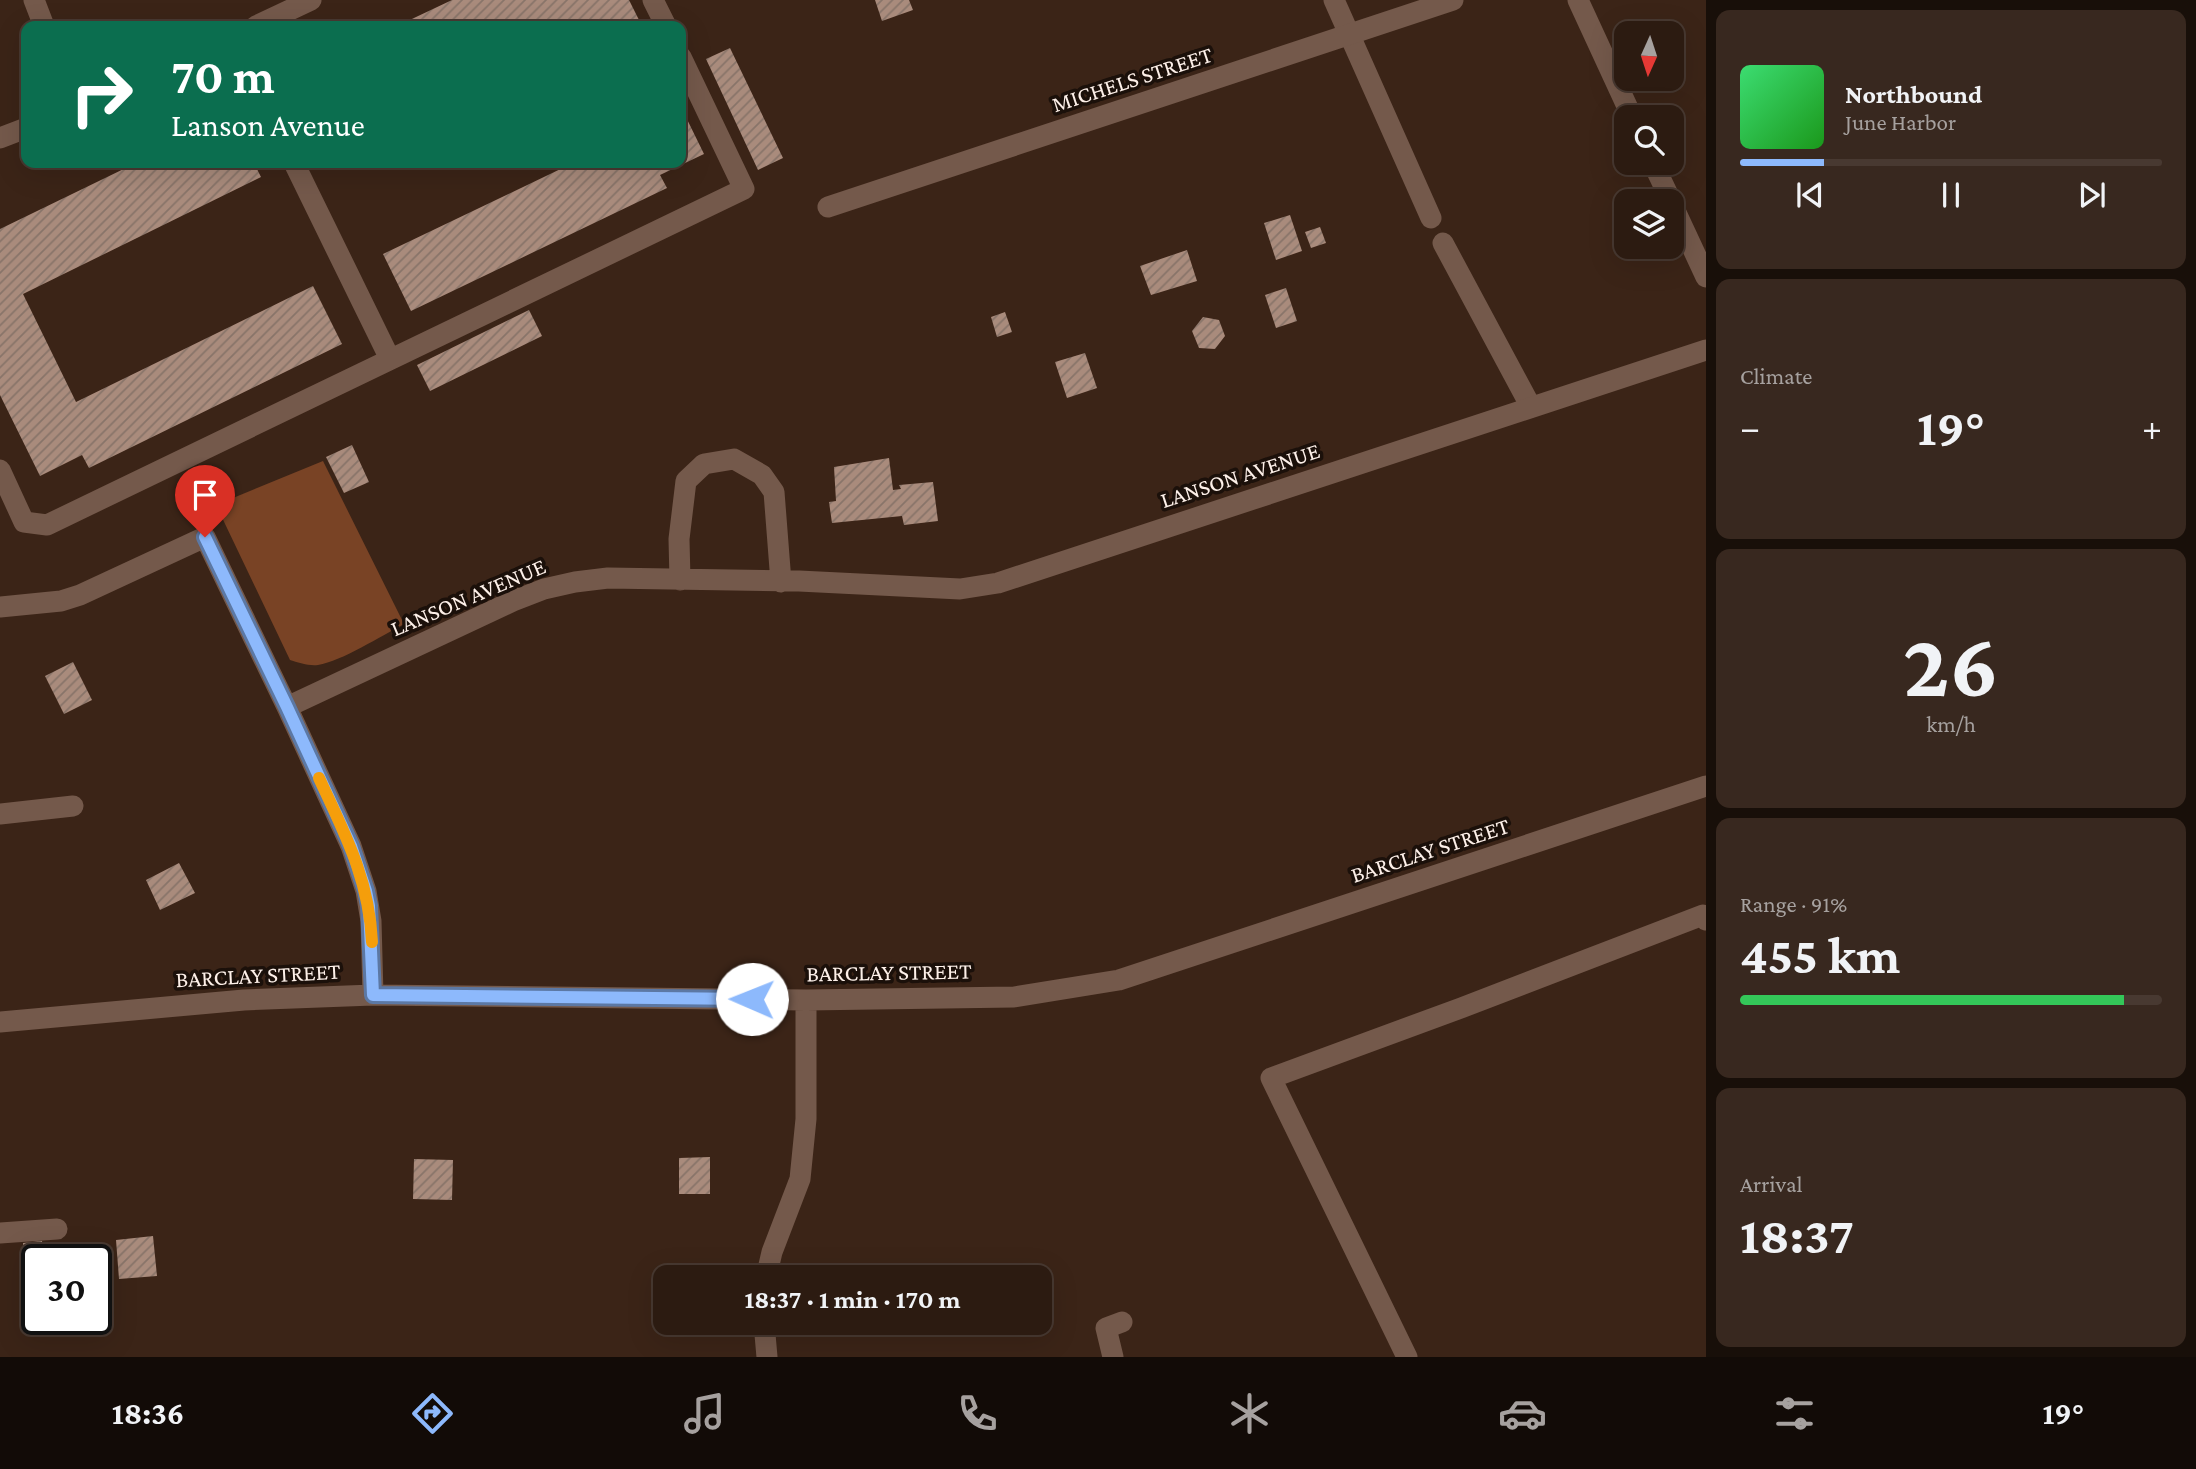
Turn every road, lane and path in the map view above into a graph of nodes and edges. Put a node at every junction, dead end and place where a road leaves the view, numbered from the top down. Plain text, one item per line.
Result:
1 (34, 0) edge
2 (311, 0) edge
3 (653, 0) edge
4 (1334, 0) edge
5 (1453, 0) edge
6 (1578, 0) edge
7 (42, 21) edge
8 (267, 21) edge
9 (664, 21) edge
10 (1350, 34) junction
11 (686, 67) edge
12 (1626, 105) edge
13 (21, 130) edge
14 (0, 138) edge
15 (296, 168) edge
16 (828, 207) dead end
17 (1432, 218) dead end
18 (1684, 230) edge
19 (1443, 243) dead end
20 (1706, 277) edge
21 (1706, 349) edge
22 (390, 359) junction
23 (1531, 407) junction
24 (0, 470) edge
25 (680, 580) junction
26 (781, 582) junction
27 (0, 607) edge
28 (287, 707) junction
29 (1706, 786) edge
30 (73, 806) dead end
31 (0, 814) edge
32 (1706, 920) edge
33 (373, 995) junction
34 (806, 1000) junction
35 (0, 1022) edge
36 (57, 1229) dead end
37 (0, 1233) edge
38 (769, 1265) edge
39 (1122, 1322) dead end
40 (765, 1335) edge
41 (766, 1357) edge
42 (1113, 1357) edge
43 (1408, 1357) edge

1 - 7 street
2 - 8 street
3 - 9 street
4 - 10 street
5 - 10 street, MICHELS STREET
6 - 12 street
10 - 16 street, MICHELS STREET
10 - 17 street
11 - 22 street
13 - 14 street
15 - 22 street
18 - 20 street
19 - 23 street
21 - 23 street, LANSON AVENUE
22 - 24 street
23 - 26 street, LANSON AVENUE
25 - 26 street, LANSON AVENUE
25 - 26 street
25 - 28 street, LANSON AVENUE
27 - 28 street
28 - 33 street
29 - 34 street, BARCLAY STREET
30 - 31 street
32 - 43 street
33 - 34 street, BARCLAY STREET
33 - 35 street, BARCLAY STREET
34 - 38 street
36 - 37 street
39 - 42 street
40 - 41 street

